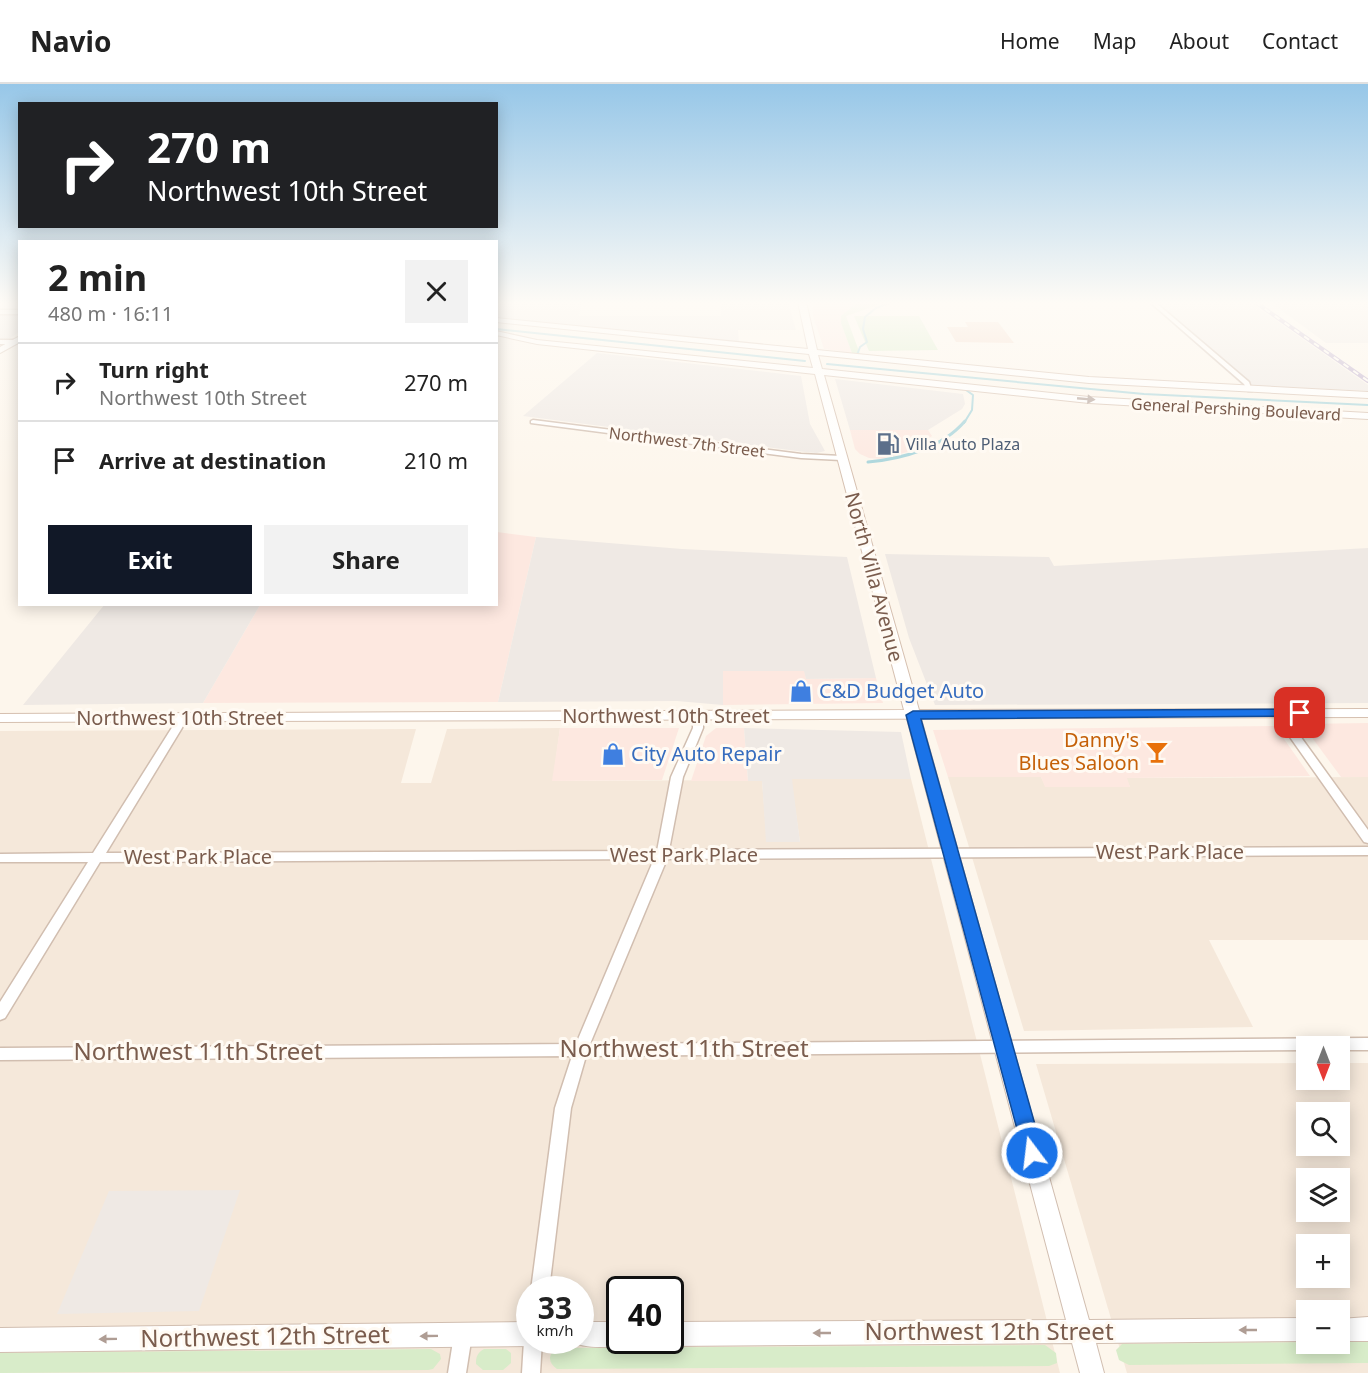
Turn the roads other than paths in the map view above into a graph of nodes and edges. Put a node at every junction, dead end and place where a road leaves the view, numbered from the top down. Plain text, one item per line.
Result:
1 (720, 362) edge
2 (816, 362) edge
3 (907, 362) edge
4 (1223, 362) edge
5 (819, 373) junction
6 (1250, 390) junction
7 (1368, 395) edge
8 (1368, 416) edge
9 (533, 422) dead end
10 (841, 458) junction
11 (1278, 713) junction
12 (1368, 713) edge
13 (913, 715) junction
14 (698, 716) junction
15 (0, 718) edge
16 (183, 718) junction
17 (1368, 838) edge
18 (1368, 851) edge
19 (951, 853) junction
20 (662, 855) junction
21 (0, 858) edge
22 (96, 858) junction
23 (0, 1014) edge
24 (1368, 1044) edge
25 (1004, 1046) junction
26 (581, 1049) junction
27 (0, 1054) edge
28 (542, 1276) edge
29 (1368, 1329) edge
30 (1296, 1330) edge
31 (1350, 1330) edge
32 (1081, 1332) junction
33 (516, 1334) edge
34 (684, 1334) edge
35 (463, 1335) junction
36 (0, 1340) edge
37 (532, 1354) edge
38 (457, 1373) edge
39 (531, 1373) edge
40 (1092, 1373) edge

1 - 5 main road, General Pershing Boulevard
2 - 5 main road, North Villa Avenue
3 - 6 main road, General Pershing Boulevard
4 - 6 street
5 -> 8 main road, General Pershing Boulevard
5 - 10 main road, North Villa Avenue
6 - 7 main road, General Pershing Boulevard
9 - 10 street, Northwest 7th Street
10 - 13 main road, North Villa Avenue
11 - 12 main road, Northwest 10th Street
11 - 13 main road, Northwest 10th Street
11 - 17 street
13 - 14 main road, Northwest 10th Street
13 - 19 street, North Villa Avenue
14 - 16 main road, Northwest 10th Street
14 - 20 street
15 - 16 main road, Northwest 10th Street
16 - 22 street
18 - 19 street, West Park Place
19 - 20 street, West Park Place
19 - 25 street, North Villa Avenue
20 - 22 street, West Park Place
20 - 26 street
21 - 22 street, West Park Place
22 - 23 street
24 - 25 street, Northwest 11th Street
25 - 26 street, Northwest 11th Street
25 - 32 street, North Villa Avenue
26 - 27 street, Northwest 11th Street
26 - 28 street
29 - 31 street
30 -> 32 street, Northwest 12th Street
32 -> 34 street, Northwest 12th Street
32 - 40 street, North Villa Avenue
33 - 35 street, Northwest 12th Street
35 -> 36 street, Northwest 12th Street
35 - 38 street
37 - 39 street

